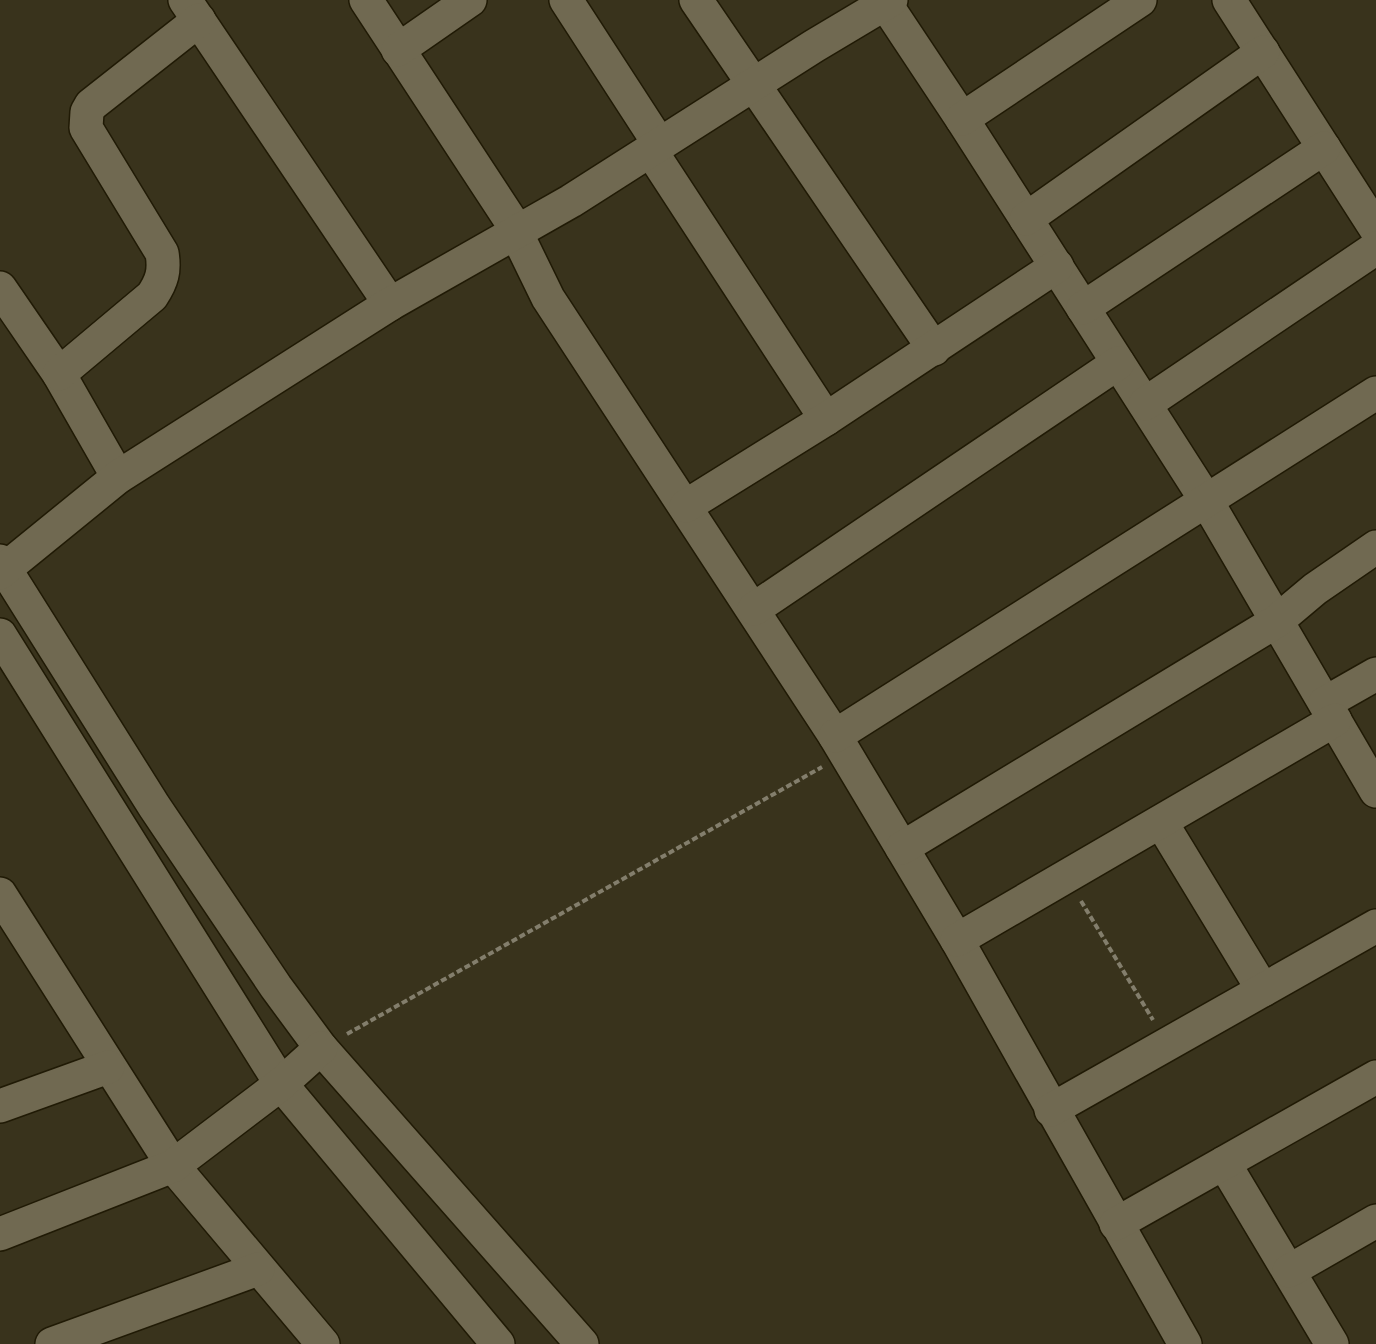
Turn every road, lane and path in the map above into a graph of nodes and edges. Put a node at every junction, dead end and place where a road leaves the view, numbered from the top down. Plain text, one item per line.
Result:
1 (366, 0) edge
2 (471, 0) edge
3 (566, 0) edge
4 (696, 0) edge
5 (1140, 0) edge
6 (1229, 0) edge
7 (886, 1) edge
8 (192, 10) edge
9 (398, 50) junction
10 (1263, 52) junction
11 (755, 83) junction
12 (962, 119) junction
13 (655, 148) junction
14 (1324, 148) junction
15 (1026, 219) junction
16 (1376, 229) edge
17 (517, 233) junction
18 (1376, 248) edge
19 (1056, 266) junction
20 (0, 288) edge
21 (390, 304) junction
22 (1083, 308) junction
23 (933, 349) junction
24 (1118, 363) junction
25 (59, 374) junction
26 (1376, 393) edge
27 (1145, 404) junction
28 (826, 419) junction
29 (118, 477) junction
30 (1206, 500) junction
31 (686, 506) junction
32 (1376, 547) edge
33 (2, 568) edge
34 (754, 609) junction
35 (1277, 621) junction
36 (0, 635) edge
37 (1376, 674) edge
38 (1330, 712) junction
39 (841, 745) junction
40 (1376, 791) edge
41 (1161, 822) junction
42 (902, 848) junction
43 (1067, 877) junction
44 (2, 902) edge
45 (1376, 926) edge
46 (957, 940) junction
47 (1263, 990) junction
48 (1167, 1044) junction
49 (321, 1048) junction
50 (108, 1066) junction
51 (1376, 1077) edge
52 (281, 1084) junction
53 (0, 1106) edge
54 (1051, 1110) junction
55 (1224, 1163) junction
56 (173, 1166) junction
57 (1376, 1221) edge
58 (1116, 1224) junction
59 (0, 1234) edge
60 (258, 1269) junction
61 (1288, 1271) junction
62 (52, 1344) edge
63 (324, 1344) edge
64 (498, 1344) edge
65 (582, 1344) edge
66 (1185, 1344) edge
67 (1332, 1344) edge

1 - 9 street
2 - 9 street
3 - 13 street
4 - 11 street
5 - 12 street
6 - 10 street
7 - 11 street
7 - 12 street
8 - 21 street
8 - 25 street
9 - 17 street
10 - 14 street
10 - 15 street
11 - 13 street
11 - 23 street
12 - 15 street
13 - 17 street
13 - 28 street
14 - 16 street
14 - 22 street
15 - 19 street
17 - 21 street
17 - 31 street
18 - 27 street
19 - 22 street
19 - 23 street
20 - 25 street
21 - 29 street
22 - 24 street
23 - 28 street
24 - 27 street
24 - 34 street
25 - 29 street
26 - 30 street
27 - 30 street
28 - 31 street
29 - 33 street
30 - 35 street
30 - 39 street
31 - 34 street
32 - 35 street
33 - 49 street
34 - 39 street
35 - 38 street
35 - 42 street
36 - 52 street
37 - 38 street
38 - 40 street
38 - 41 street
39 - 42 street
39 - 49 path
41 - 43 street
41 - 47 street
42 - 46 street
43 - 46 street
43 - 48 path
44 - 50 street
45 - 47 street
46 - 54 street
47 - 48 street
48 - 54 street
49 - 52 street
49 - 65 street
50 - 53 street
50 - 56 street
51 - 55 street
52 - 56 street
52 - 64 street
54 - 58 street
55 - 58 street
55 - 61 street
56 - 59 street
56 - 60 street
57 - 61 street
58 - 66 street
60 - 62 street
60 - 63 street
61 - 67 street

